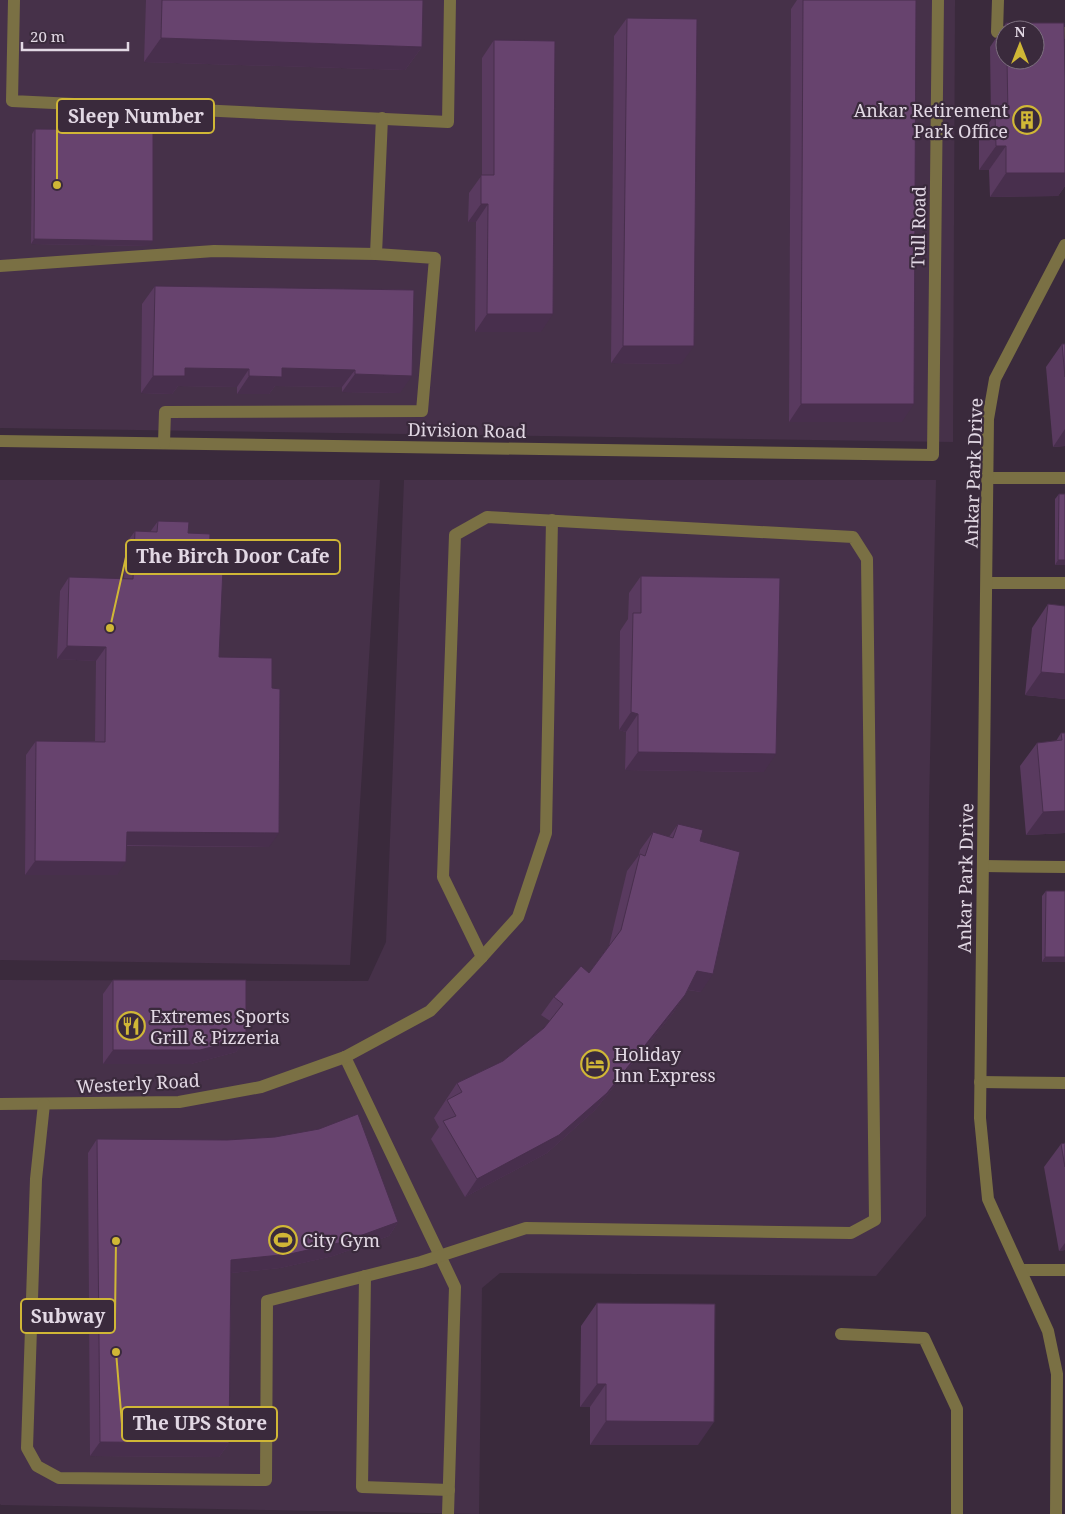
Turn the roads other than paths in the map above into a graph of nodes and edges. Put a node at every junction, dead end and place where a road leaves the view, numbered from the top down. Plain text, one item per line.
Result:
1 (14, 0) edge
2 (450, 0) edge
3 (938, 0) edge
4 (998, 0) edge
5 (997, 20) edge
6 (1045, 32) edge
7 (1065, 33) edge
8 (382, 118) junction
9 (1065, 245) edge
10 (376, 254) junction
11 (0, 266) edge
12 (0, 441) edge
13 (164, 443) junction
14 (933, 455) joint
15 (988, 478) junction
16 (1065, 478) edge
17 (552, 520) junction
18 (986, 583) junction
19 (1065, 583) edge
20 (983, 866) junction
21 (1065, 867) edge
22 (482, 957) junction
23 (346, 1057) junction
24 (980, 1082) junction
25 (1065, 1083) edge
26 (0, 1104) edge
27 (44, 1104) junction
28 (439, 1255) junction
29 (1021, 1270) junction
30 (1065, 1270) edge
31 (365, 1276) junction
32 (841, 1334) dead end
33 (1061, 1374) edge
34 (448, 1490) junction
35 (448, 1514) edge
36 (957, 1514) edge
37 (1056, 1514) edge

1 - 8 street
2 - 8 street
3 - 14 street, Tull Road
4 - 5 street
6 - 7 street
8 - 10 street
9 - 15 street, Ankar Park Drive
10 - 11 street
10 - 13 street
12 - 13 street, Division Road
13 - 14 street, Division Road
15 - 16 street
15 - 18 street, Ankar Park Drive
17 - 22 street, Westerly Road
17 - 22 street
17 - 28 street
18 - 19 street
18 - 20 street, Ankar Park Drive
20 - 21 street
20 - 24 street, Ankar Park Drive
22 - 23 street, Westerly Road
23 - 27 street, Westerly Road
23 - 28 street
24 - 25 street
24 - 29 street, Ankar Park Drive
26 - 27 street, Westerly Road
27 - 31 street
28 - 31 street
28 - 34 street
29 - 30 street
29 - 33 street, Ankar Park Drive
31 - 34 street
32 - 36 street
33 - 37 street, Ankar Park Drive
34 - 35 street

